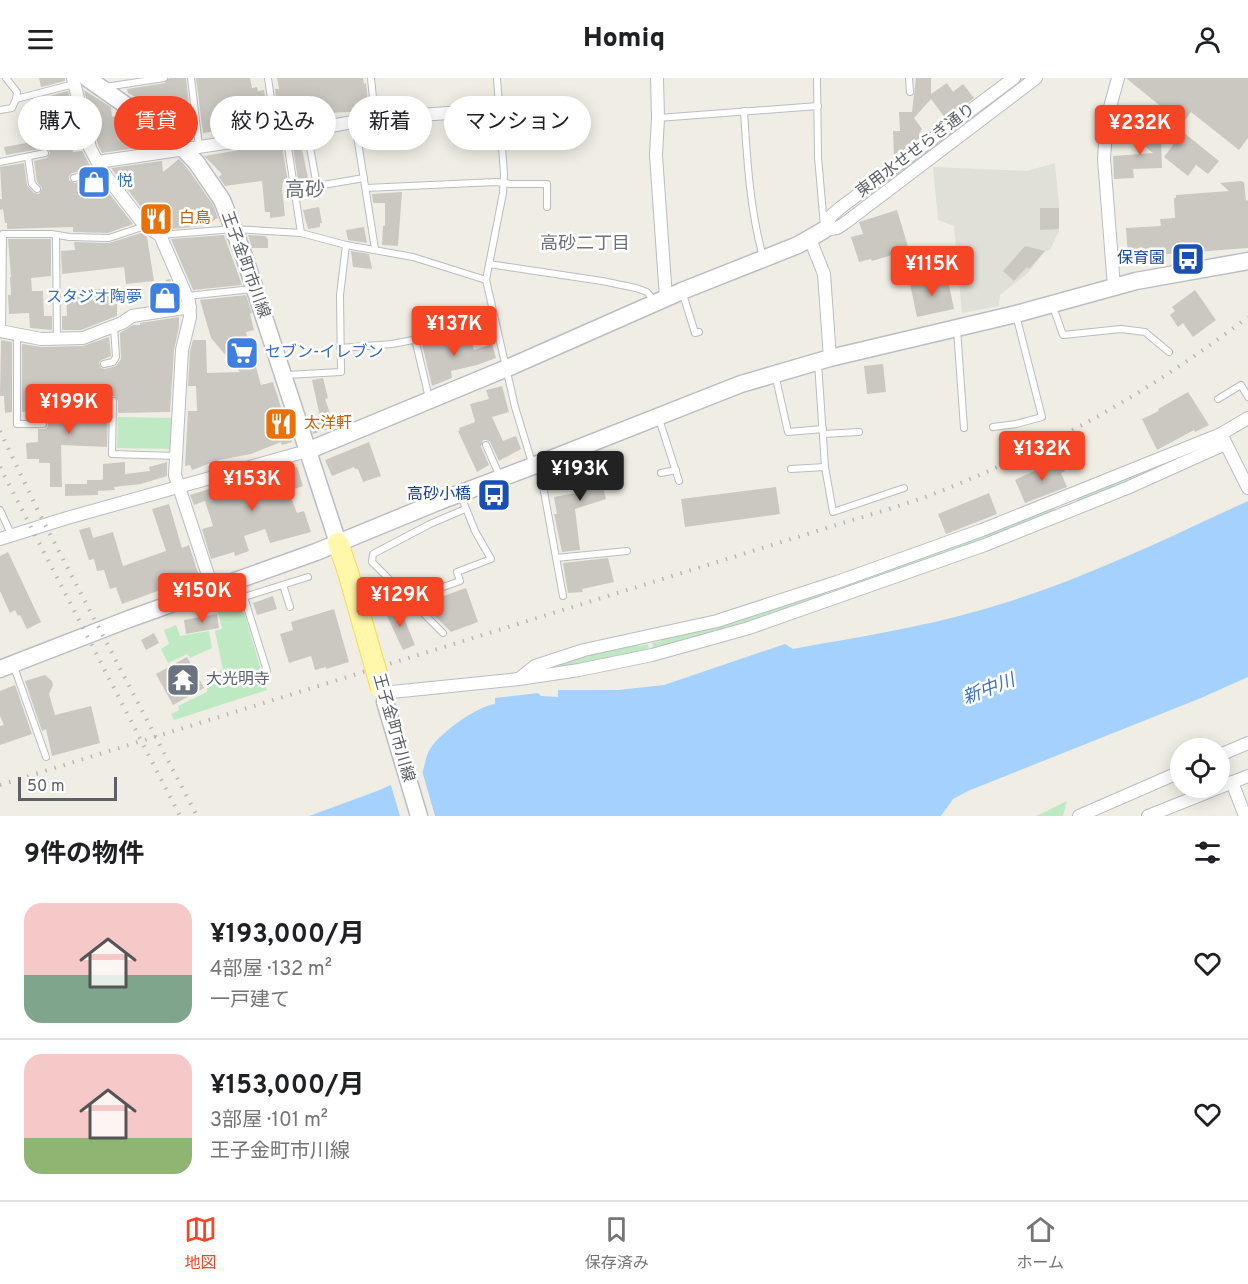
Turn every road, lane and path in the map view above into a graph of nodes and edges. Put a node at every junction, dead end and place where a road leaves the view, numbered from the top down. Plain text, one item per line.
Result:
1 (6, 78) edge
2 (164, 78) edge
3 (191, 78) edge
4 (268, 78) edge
5 (371, 78) edge
6 (497, 78) edge
7 (657, 78) edge
8 (817, 78) edge
9 (909, 78) edge
10 (1014, 78) edge
11 (1036, 78) edge
12 (1118, 78) edge
13 (78, 80) edge
14 (102, 88) junction
15 (910, 92) dead end
16 (114, 96) edge
17 (191, 96) edge
18 (272, 96) edge
19 (373, 96) edge
20 (496, 96) edge
21 (16, 99) junction
22 (818, 106) junction
23 (0, 110) edge
24 (744, 111) junction
25 (658, 118) junction
26 (182, 150) edge
27 (193, 150) edge
28 (284, 150) edge
29 (310, 150) edge
30 (359, 150) edge
31 (500, 150) edge
32 (45, 153) dead end
33 (28, 157) junction
34 (0, 162) edge
35 (101, 167) junction
36 (74, 178) dead end
37 (364, 178) junction
38 (504, 183) junction
39 (366, 188) junction
40 (37, 189) dead end
41 (547, 207) dead end
42 (146, 226) junction
43 (234, 229) junction
44 (824, 230) junction
45 (301, 233) junction
46 (160, 235) junction
47 (56, 236) junction
48 (810, 239) junction
49 (346, 245) junction
50 (375, 249) junction
51 (763, 257) junction
52 (1248, 261) edge
53 (489, 264) junction
54 (1205, 269) junction
55 (1248, 269) edge
56 (486, 280) junction
57 (1114, 287) junction
58 (255, 289) junction
59 (682, 291) junction
60 (661, 301) junction
61 (189, 302) junction
62 (1052, 304) junction
63 (1016, 314) junction
64 (496, 324) junction
65 (114, 327) junction
66 (957, 328) junction
67 (1, 331) edge
68 (699, 333) dead end
69 (17, 335) junction
70 (57, 339) junction
71 (415, 339) junction
72 (340, 348) junction
73 (1169, 352) dead end
74 (824, 360) junction
75 (104, 363) dead end
76 (507, 368) junction
77 (775, 374) junction
78 (282, 375) junction
79 (1248, 397) edge
80 (1218, 399) dead end
81 (430, 401) junction
82 (658, 416) junction
83 (1248, 418) edge
84 (993, 427) dead end
85 (964, 428) dead end
86 (823, 432) junction
87 (859, 432) dead end
88 (1225, 443) junction
89 (486, 445) dead end
90 (307, 451) junction
91 (177, 456) junction
92 (536, 465) junction
93 (825, 467) junction
94 (791, 469) dead end
95 (676, 470) junction
96 (661, 473) dead end
97 (500, 479) junction
98 (679, 481) dead end
99 (178, 487) junction
100 (904, 488) dead end
101 (1248, 488) edge
102 (462, 501) junction
103 (0, 510) edge
104 (6, 537) edge
105 (338, 543) junction
106 (627, 550) dead end
107 (556, 558) junction
108 (308, 577) dead end
109 (239, 580) junction
110 (283, 585) junction
111 (213, 590) junction
112 (563, 596) dead end
113 (244, 597) junction
114 (409, 599) junction
115 (290, 607) dead end
116 (443, 633) dead end
117 (7, 666) edge
118 (267, 671) dead end
119 (519, 679) junction
120 (383, 694) junction
121 (1248, 743) edge
122 (1230, 751) edge
123 (46, 757) dead end
124 (1170, 776) edge
125 (1248, 776) edge
126 (1232, 783) junction
127 (419, 816) edge
128 (1079, 816) edge
129 (1148, 816) edge
130 (1245, 816) edge

1 - 21 lane
2 - 14 lane
3 - 17 lane
4 - 18 lane
5 - 19 lane
6 - 20 lane
7 - 25 street
8 - 22 lane
9 - 15 lane
10 - 44 street, 東用水せせらぎ通り
11 - 44 street
12 - 57 street
13 - 14 street, 王子金町市川線
13 - 21 lane
13 - 35 street
14 - 16 street, 王子金町市川線
21 - 23 lane
22 - 24 lane
22 - 44 lane
24 - 25 lane
24 - 51 lane
25 - 60 street
26 - 35 street
27 - 43 street, 王子金町市川線
28 - 45 lane
29 - 37 lane
30 - 37 lane
31 - 38 lane
32 - 33 lane
33 - 34 lane
33 - 40 lane
35 - 36 lane
35 - 42 street
37 - 39 lane
38 - 39 lane
38 - 41 lane
38 - 53 lane
39 - 50 lane
42 - 46 street
42 - 47 lane
43 - 45 lane
43 - 46 lane
43 - 58 street, 王子金町市川線
44 - 48 street
45 - 49 lane
46 - 61 street
47 - 67 lane
47 - 70 lane
48 - 51 street
48 - 74 street
49 - 50 lane
49 - 72 lane
50 - 56 lane
51 - 59 street
52 - 54 street
53 - 56 lane
53 - 60 lane
54 - 55 street
54 - 57 street
56 - 64 lane
57 - 62 street
58 - 61 lane
58 - 78 street, 王子金町市川線
59 - 60 street
59 - 68 lane
60 - 76 street
61 - 65 street
61 - 91 street
62 - 63 street
62 - 73 lane
63 - 66 street
63 - 84 lane
64 - 71 lane
64 - 76 lane
65 - 70 street
65 - 75 lane
66 - 74 street
66 - 85 lane
67 - 69 street
69 - 70 street
69 - 91 lane
71 - 72 lane
71 - 81 lane
72 - 78 lane
74 - 77 street
74 - 86 lane
76 - 81 street
76 - 92 lane
77 - 82 street
77 - 86 lane
78 - 90 street, 王子金町市川線
79 - 80 lane
81 - 90 street
82 - 92 street
82 - 95 lane
83 - 88 street
86 - 87 lane
86 - 93 lane
88 - 101 street
88 - 119 street
88 - 119 street
89 - 97 lane
90 - 99 street
90 - 105 street, 王子金町市川線
91 - 99 street
92 - 97 street
92 - 107 lane
93 - 94 lane
93 - 100 lane
95 - 96 lane
95 - 98 lane
97 - 102 street
99 - 104 street
99 - 111 street
102 - 105 street
102 - 114 lane
102 - 114 lane
103 - 104 lane
105 - 109 street
105 - 120 main road, 王子金町市川線, bridge
106 - 107 lane
107 - 112 lane
108 - 110 lane
109 - 111 street
109 - 113 lane
110 - 113 lane
110 - 115 lane
111 - 117 street
113 - 118 lane
114 - 116 lane
117 - 123 lane
119 - 120 street
120 - 127 street, 王子金町市川線
121 - 122 street
124 - 128 street
125 - 126 street
126 - 129 street
126 - 130 street

